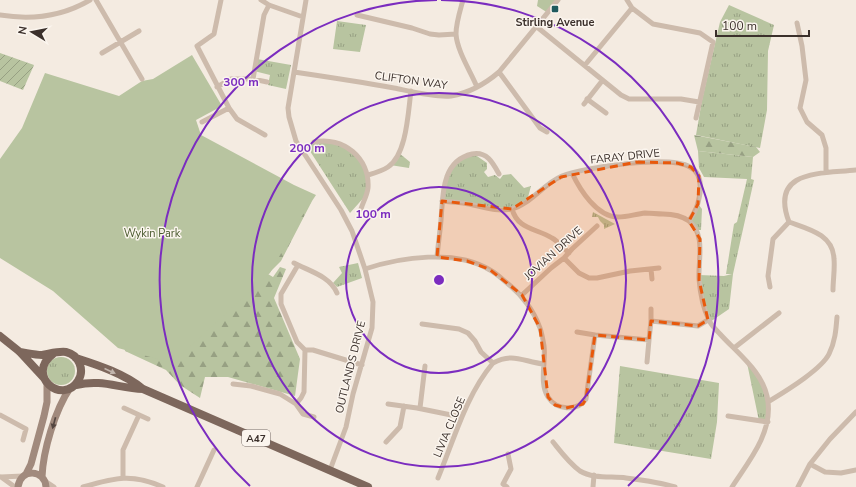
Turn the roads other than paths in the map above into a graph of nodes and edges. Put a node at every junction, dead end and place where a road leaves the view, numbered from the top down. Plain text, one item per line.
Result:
1 (90, 0) edge
2 (96, 0) edge
3 (221, 0) edge
4 (261, 0) edge
5 (306, 0) edge
6 (463, 0) edge
7 (558, 0) edge
8 (627, 0) edge
9 (269, 5) junction
10 (632, 8) junction
11 (0, 15) edge
12 (357, 15) dead end
13 (304, 17) junction
14 (797, 23) dead end
15 (537, 27) junction
16 (139, 31) dead end
17 (456, 34) junction
18 (120, 42) junction
19 (102, 53) dead end
20 (585, 65) junction
21 (294, 72) junction
22 (499, 72) junction
23 (142, 79) dead end
24 (253, 79) junction
25 (602, 80) junction
26 (267, 82) dead end
27 (217, 87) junction
28 (478, 88) junction
29 (411, 91) junction
30 (699, 102) junction
31 (229, 108) junction
32 (606, 112) dead end
33 (696, 118) dead end
34 (202, 122) dead end
35 (547, 132) dead end
36 (265, 135) dead end
37 (314, 142) dead end
38 (856, 170) edge
39 (826, 171) junction
40 (572, 173) junction
41 (499, 174) dead end
42 (368, 175) junction
43 (442, 201) junction
44 (361, 209) dead end
45 (512, 209) junction
46 (689, 221) junction
47 (789, 222) junction
48 (597, 226) dead end
49 (569, 253) junction
50 (437, 257) junction
51 (564, 258) junction
52 (659, 268) dead end
53 (366, 269) junction
54 (650, 269) junction
55 (652, 279) dead end
56 (770, 287) dead end
57 (833, 290) dead end
58 (337, 293) dead end
59 (522, 295) junction
60 (651, 309) dead end
61 (779, 313) dead end
62 (837, 317) dead end
63 (708, 320) junction
64 (651, 321) junction
65 (422, 324) dead end
66 (576, 332) dead end
67 (595, 335) junction
68 (0, 336) edge
69 (649, 340) junction
70 (734, 348) junction
71 (305, 350) junction
72 (20, 352) junction
73 (53, 354) junction
74 (76, 358) junction
75 (647, 362) dead end
76 (493, 363) junction
77 (544, 364) junction
78 (362, 365) junction
79 (425, 366) dead end
80 (45, 381) junction
81 (233, 384) dead end
82 (73, 386) junction
83 (143, 389) junction
84 (768, 402) junction
85 (296, 404) junction
86 (388, 404) dead end
87 (404, 406) junction
88 (124, 408) dead end
89 (420, 408) junction
90 (856, 412) edge
91 (0, 415) edge
92 (139, 415) junction
93 (314, 416) dead end
94 (728, 416) dead end
95 (461, 417) junction
96 (148, 419) dead end
97 (768, 422) junction
98 (23, 440) dead end
99 (386, 442) dead end
100 (553, 442) dead end
101 (214, 450) dead end
102 (508, 454) dead end
103 (810, 464) junction
104 (330, 470) junction
105 (856, 470) edge
106 (24, 475) junction
107 (594, 476) junction
108 (1, 477) edge
109 (123, 478) junction
110 (438, 478) dead end
111 (44, 482) edge
112 (155, 485) edge
113 (504, 486) edge
114 (17, 487) edge
115 (54, 487) edge
116 (83, 487) edge
117 (163, 487) edge
118 (197, 487) edge
119 (368, 487) edge
120 (593, 487) edge
121 (675, 487) edge
122 (732, 487) edge
123 (798, 487) edge

1 - 11 street
2 - 18 street
3 - 27 street
4 - 9 street
5 - 13 street, OUTLANDS DRIVE
6 - 17 street
7 - 15 street, CLIFTON WAY
8 - 10 street
9 - 13 street
9 - 24 street
10 - 20 street
10 - 30 street
12 - 17 street
13 - 21 street, OUTLANDS DRIVE
14 - 39 street
15 - 20 street
15 - 22 street, CLIFTON WAY
16 - 18 street
17 - 28 street
18 - 19 street
18 - 23 street
20 - 25 street
21 - 29 street, CLIFTON WAY
21 - 53 street, OUTLANDS DRIVE
22 - 28 street, CLIFTON WAY
22 - 35 street
24 - 26 street
24 - 27 street
25 - 30 street
25 - 32 street
27 - 31 street
28 - 29 street, CLIFTON WAY
29 - 42 street
30 - 33 street
31 - 34 street
31 - 36 street
37 - 42 street
38 - 39 street
39 - 47 street
40 - 45 street, FARAY DRIVE
40 - 46 street
40 - 46 street, FARAY DRIVE
41 - 43 street
42 - 44 street
43 - 45 street
43 - 50 street
45 - 49 street
46 - 63 street
47 - 56 street
47 - 57 street
48 - 49 street, JOVIAN DRIVE
49 - 51 street, JOVIAN DRIVE
50 - 53 street
50 - 59 street
51 - 54 street
51 - 59 street, JOVIAN DRIVE
52 - 54 street
53 - 78 street, OUTLANDS DRIVE
54 - 55 street
58 - 71 street
59 - 77 street
60 - 64 street
61 - 70 street
62 - 84 street
63 - 64 street
63 - 70 street
64 - 69 street
65 - 76 street
66 - 67 street
67 - 69 street
67 - 77 street
68 - 72 main road
69 - 75 street
70 - 84 street
71 - 78 street
71 - 85 street
72 - 73 main road
72 - 80 main road
73 - 74 main road
73 - 80 main road
74 - 82 main road
74 -> 83 main road, A47
76 - 77 street
76 - 95 street, LIVIA CLOSE
78 - 104 street, OUTLANDS DRIVE
79 - 89 street
80 - 82 main road
80 - 106 street
81 - 85 street
82 - 83 main road, A47
82 -> 111 street
83 - 104 main road, A47
84 - 97 street
85 - 93 street
86 - 87 street
87 - 89 street
87 - 99 street
88 - 92 street
89 - 95 street
90 - 103 street
91 - 98 street
92 - 96 street
92 - 109 street
94 - 97 street
95 - 110 street, LIVIA CLOSE
97 - 122 street
100 - 107 street
101 - 118 street
102 - 113 street
103 - 105 street
103 - 123 street
104 - 119 main road, A47
106 - 108 street
106 - 111 street
106 - 114 street
107 - 120 street
107 - 121 street
108 - 114 street
109 - 112 street
109 - 116 street
111 - 115 street
112 - 117 street

